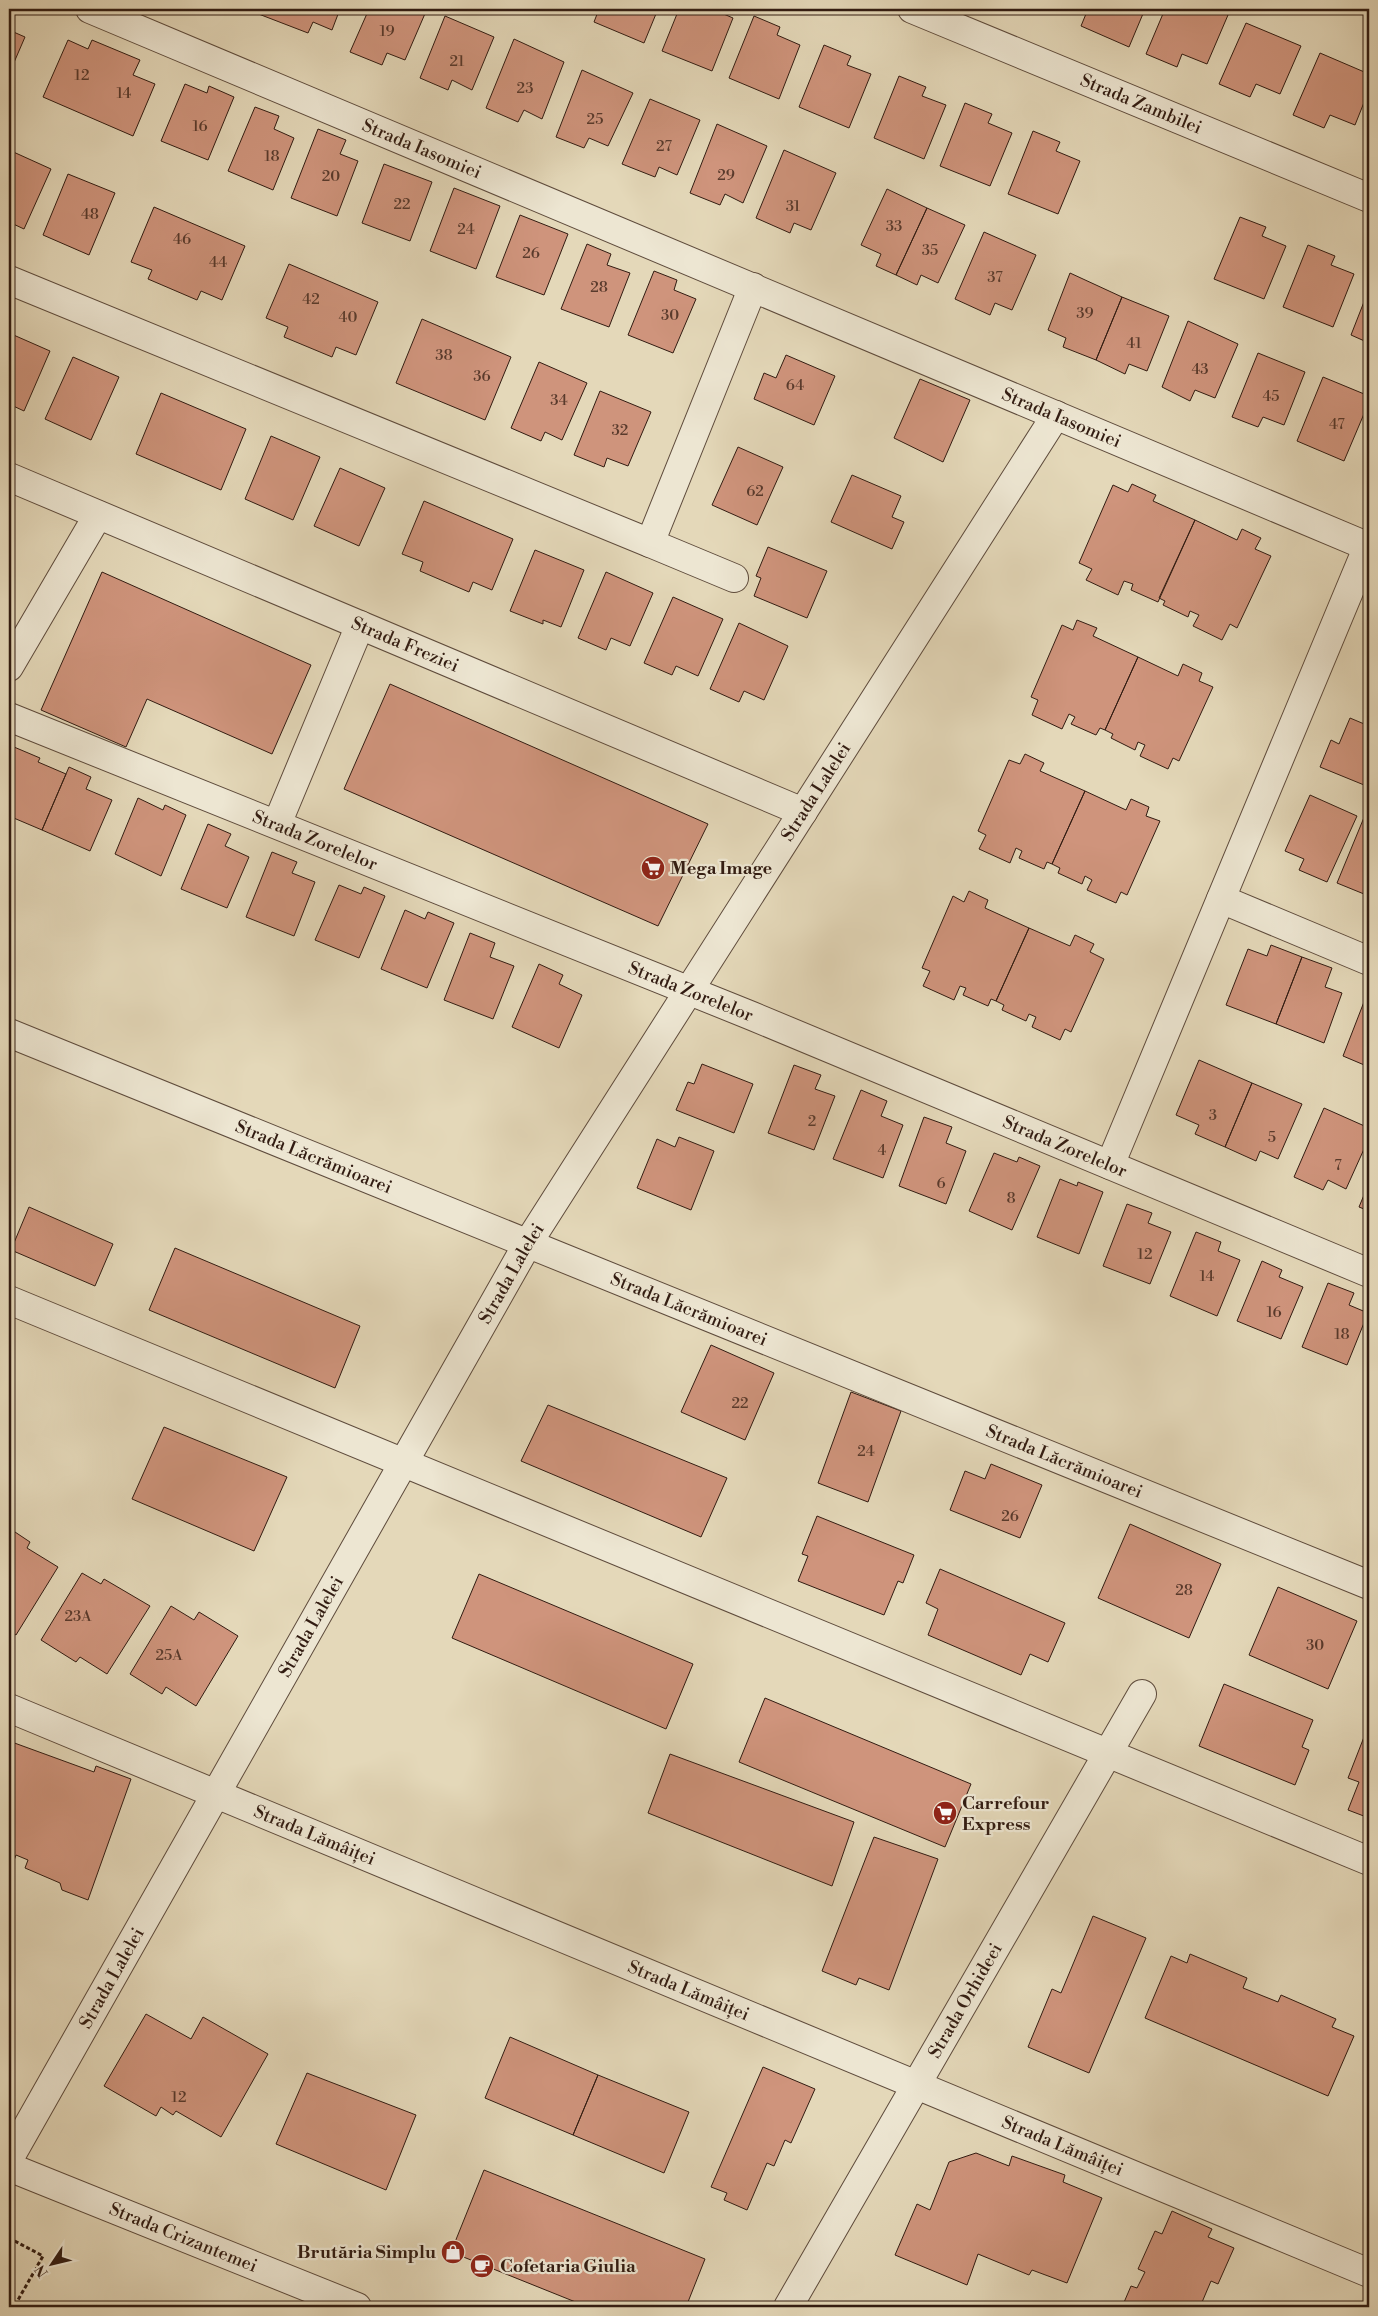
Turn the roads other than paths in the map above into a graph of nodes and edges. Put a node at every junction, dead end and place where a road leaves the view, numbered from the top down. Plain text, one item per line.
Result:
1 (90, 9) edge
2 (912, 9) edge
3 (1369, 198) edge
4 (9, 280) edge
5 (753, 287) junction
6 (1056, 415) junction
7 (9, 477) edge
8 (98, 515) junction
9 (650, 543) junction
10 (1369, 546) edge
11 (734, 578) dead end
12 (360, 625) junction
13 (9, 667) edge
14 (9, 717) edge
15 (803, 812) junction
16 (277, 824) junction
17 (1221, 899) junction
18 (1369, 961) edge
19 (689, 990) junction
20 (9, 1033) edge
21 (1110, 1165) junction
22 (528, 1243) junction
23 (1369, 1273) edge
24 (9, 1300) edge
25 (404, 1462) junction
26 (1369, 1585) edge
27 (1142, 1694) dead end
28 (9, 1708) edge
29 (1108, 1753) junction
30 (216, 1794) junction
31 (1369, 1861) edge
32 (917, 2085) junction
33 (9, 2159) edge
34 (9, 2167) edge
35 (1369, 2273) edge
36 (357, 2307) edge
37 (788, 2307) edge

1 - 5 street, Strada Iasomiei
2 - 3 street, Strada Zambilei
4 - 9 street
5 - 6 street, Strada Iasomiei
5 - 9 street
6 - 10 street, Strada Iasomiei
6 - 15 street, Strada Lalelei
7 - 8 street, Strada Freziei
8 - 12 street, Strada Freziei
8 - 13 street
9 - 11 street
10 - 17 street
12 - 15 street, Strada Freziei
12 - 16 street
14 - 16 street, Strada Zorelelor
15 - 19 street, Strada Lalelei
16 - 19 street, Strada Zorelelor
17 - 18 street
17 - 21 street
19 - 21 street, Strada Zorelelor
19 - 22 street, Strada Lalelei
20 - 22 street, Strada Lăcrămioarei
21 - 23 street, Strada Zorelelor
22 - 25 street, Strada Lalelei
22 - 26 street, Strada Lăcrămioarei
24 - 25 street
25 - 29 street
25 - 30 street, Strada Lalelei
27 - 29 street, Strada Orhideei
28 - 30 street, Strada Lămâiței
29 - 31 street
29 - 32 street, Strada Orhideei
30 - 32 street, Strada Lămâiței
30 - 33 street, Strada Lalelei
32 - 35 street, Strada Lămâiței
32 - 37 street, Strada Orhideei
34 - 36 street, Strada Crizantemei

